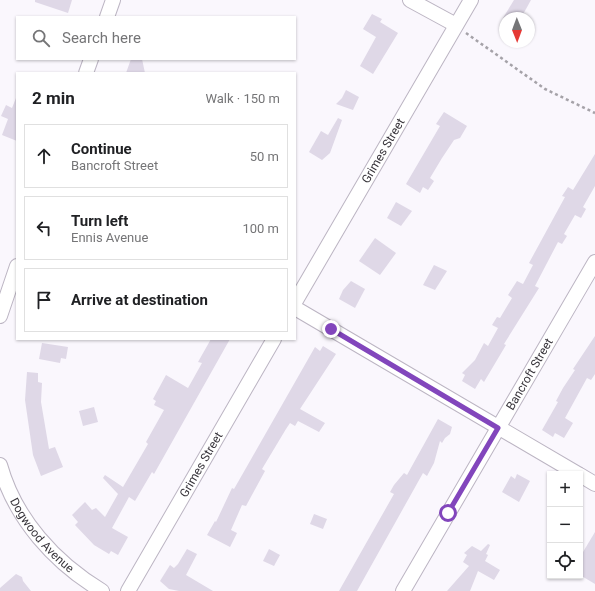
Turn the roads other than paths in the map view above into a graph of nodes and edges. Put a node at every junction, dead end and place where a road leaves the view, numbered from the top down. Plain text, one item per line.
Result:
1 (113, 0) edge
2 (410, 0) edge
3 (471, 0) edge
4 (107, 16) edge
5 (456, 25) junction
6 (91, 60) edge
7 (86, 72) edge
8 (595, 262) edge
9 (16, 269) edge
10 (296, 300) edge
11 (296, 309) edge
12 (0, 316) edge
13 (273, 340) edge
14 (498, 428) junction
15 (0, 465) edge
16 (572, 471) edge
17 (583, 477) edge
18 (595, 484) edge
19 (102, 591) edge
20 (128, 591) edge
21 (403, 591) edge

1 - 4 street
2 - 5 street
3 - 5 street, Grimes Street
5 - 10 street, Grimes Street
6 - 7 street
8 - 14 street, Bancroft Street
9 - 12 street
11 - 14 street
13 - 20 street, Grimes Street
14 - 16 street
14 - 21 street, Bancroft Street
15 - 19 street, Dogwood Avenue
17 - 18 street

